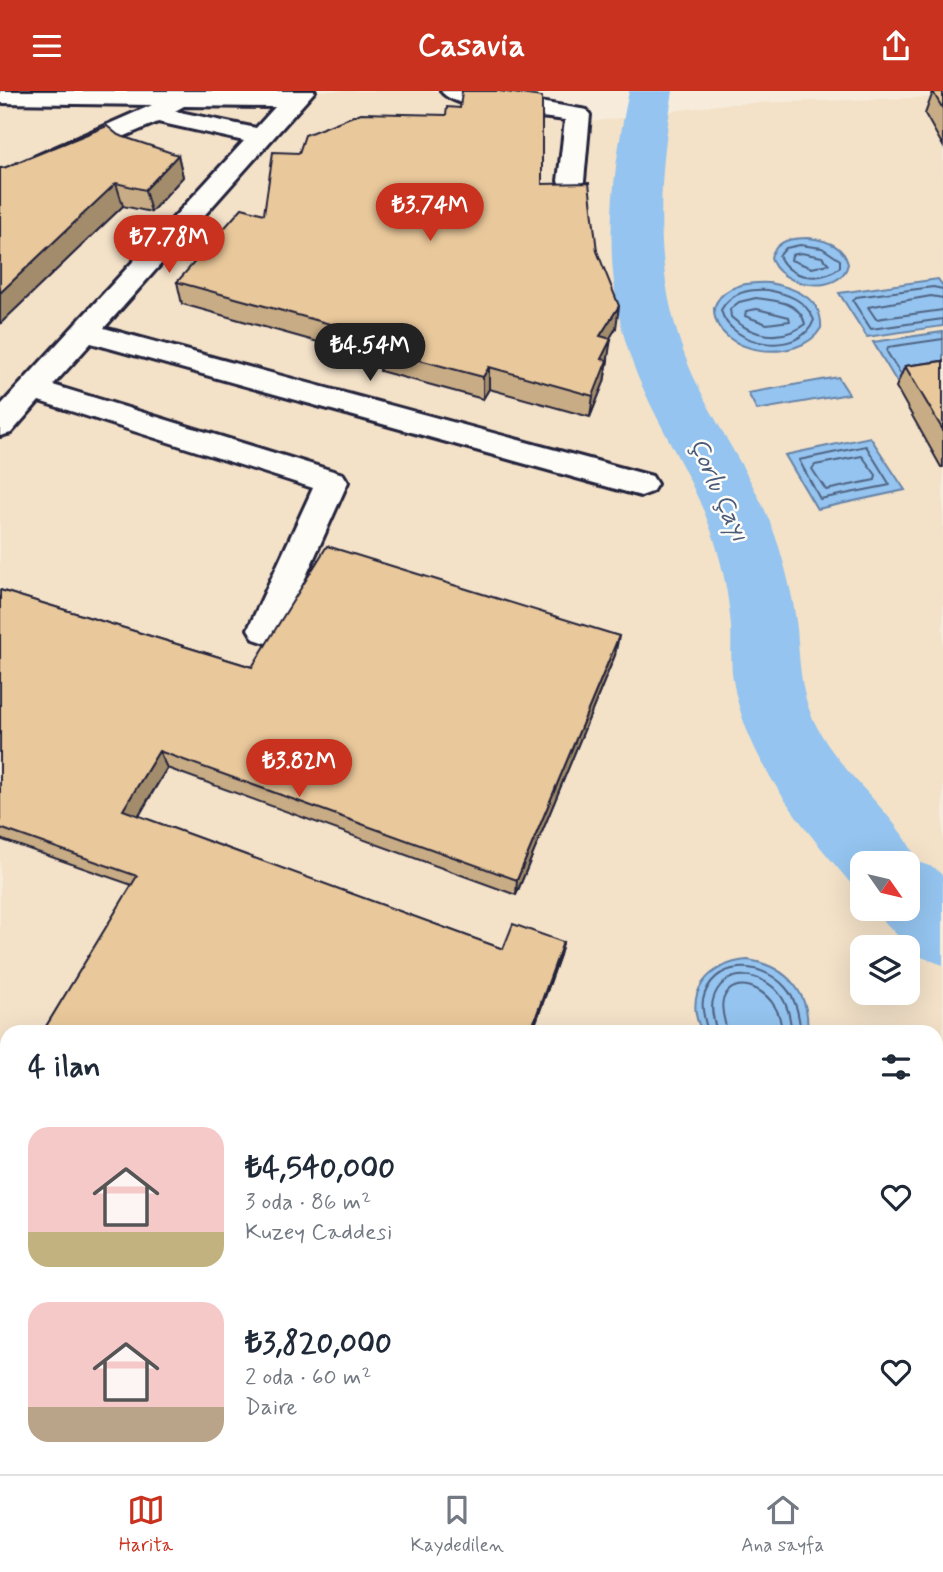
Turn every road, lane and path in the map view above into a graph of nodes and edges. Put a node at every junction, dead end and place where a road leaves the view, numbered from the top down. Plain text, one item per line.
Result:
1 (453, 91) edge
2 (298, 95) edge
3 (0, 96) edge
4 (182, 97) junction
5 (155, 114) junction
6 (0, 117) edge
7 (261, 137) junction
8 (0, 181) edge
9 (571, 181) edge
10 (85, 332) junction
11 (33, 389) junction
12 (0, 425) edge
13 (641, 484) dead end
14 (266, 629) dead end

1 - 9 street
2 - 4 street
2 - 7 street
3 - 4 street
4 - 5 street
5 - 6 street
5 - 7 street
5 - 8 street
7 - 10 street
10 - 11 street
10 - 13 street
11 - 12 street
11 - 14 street

